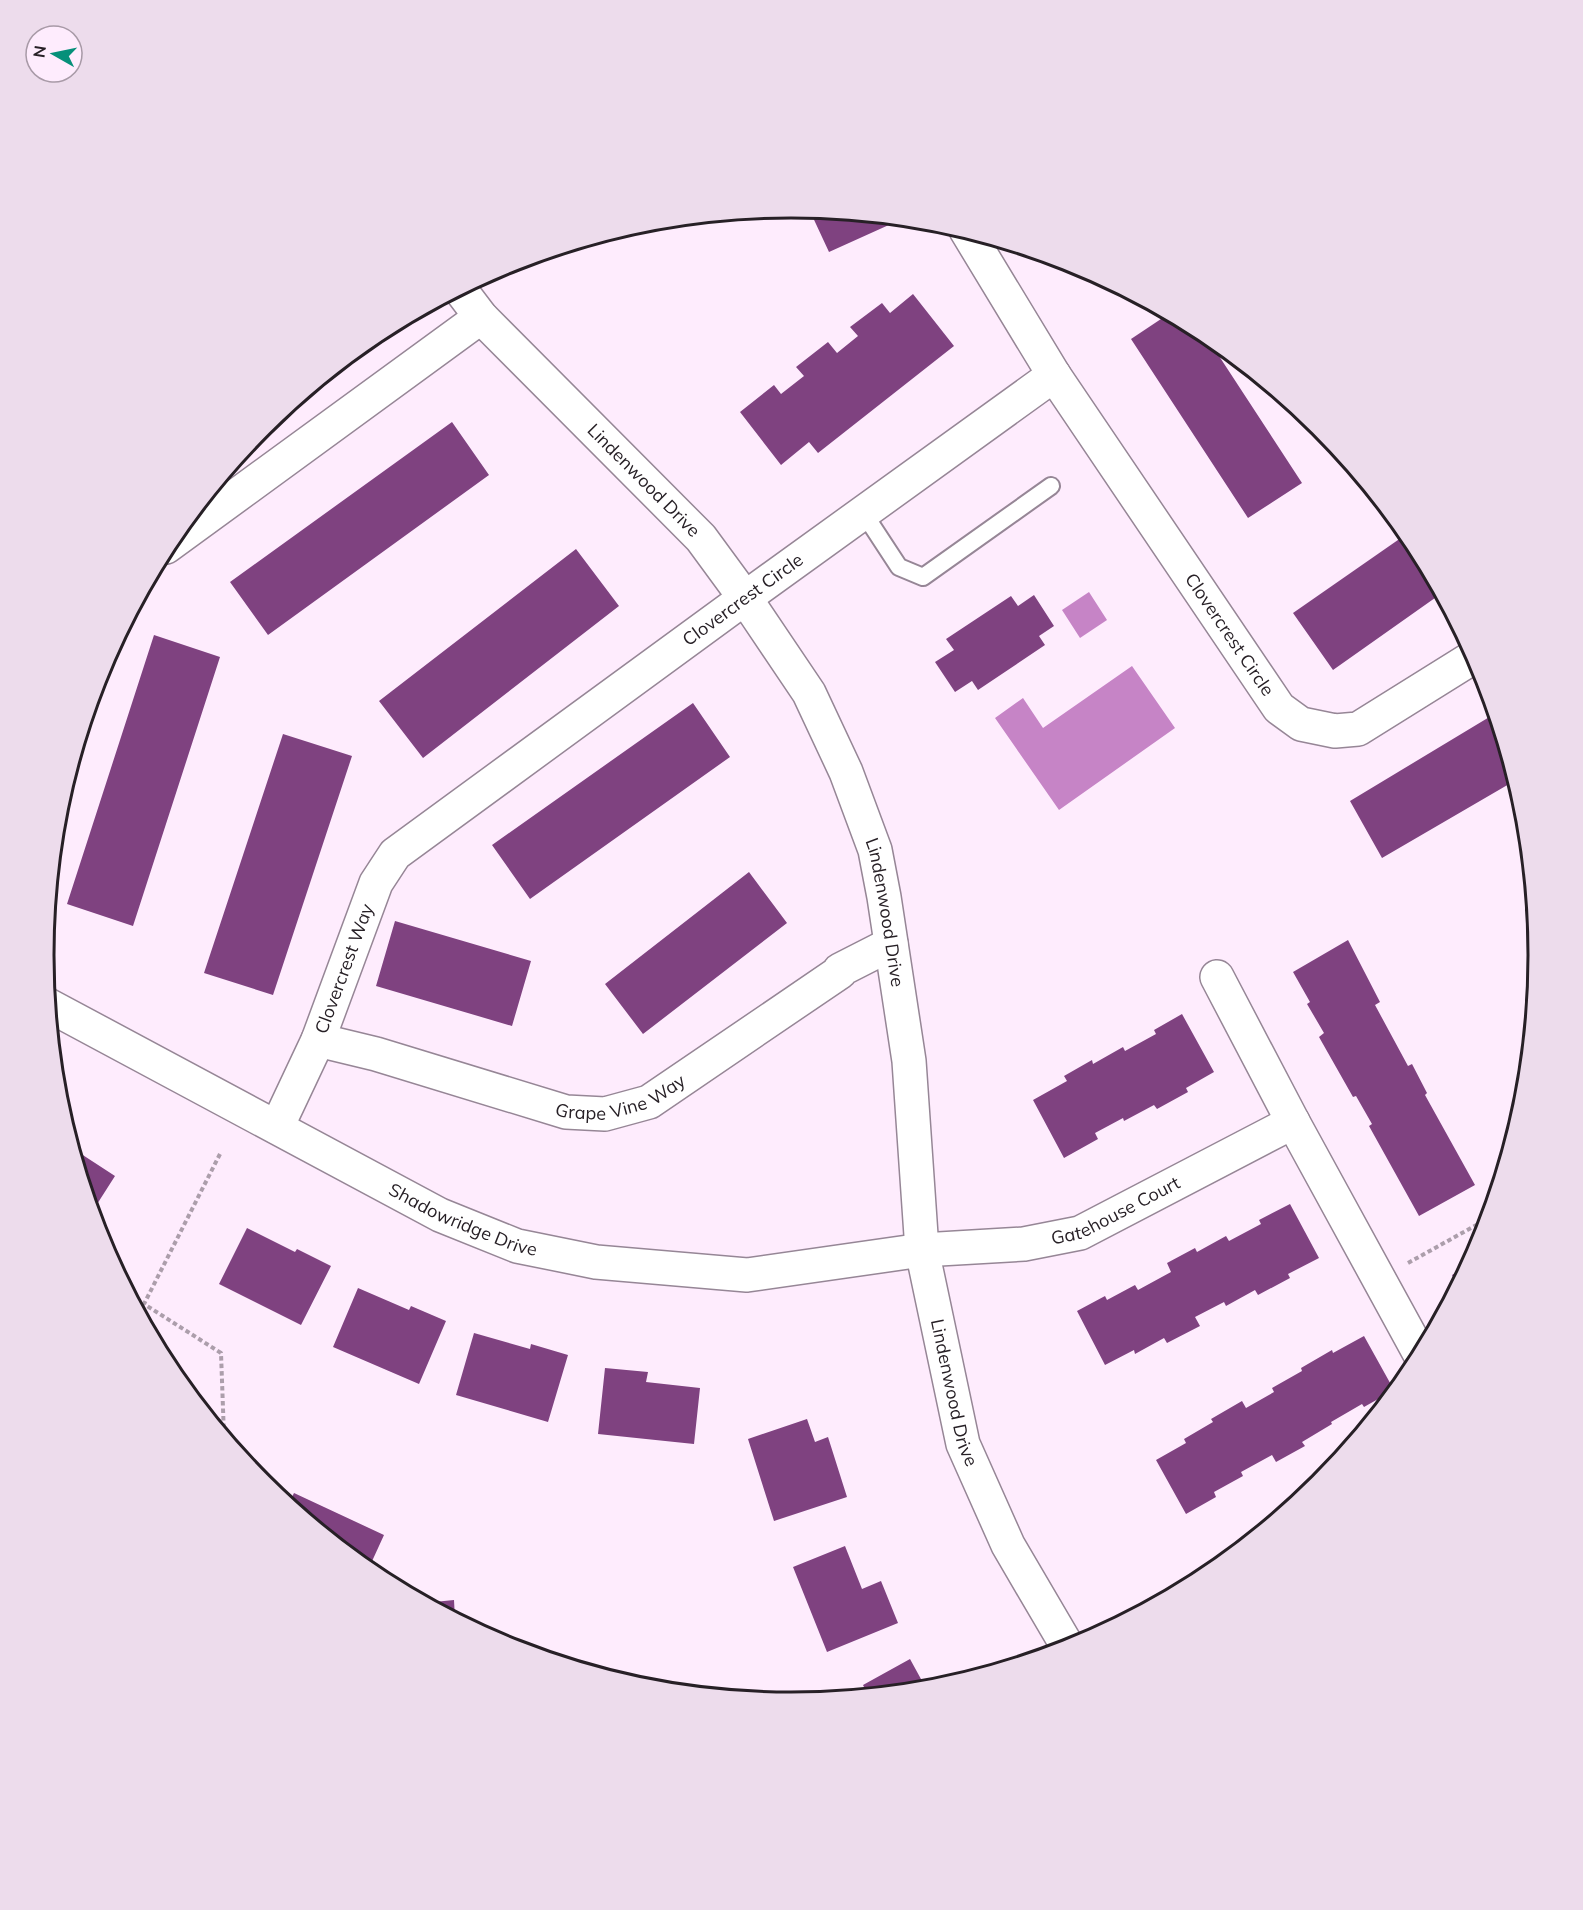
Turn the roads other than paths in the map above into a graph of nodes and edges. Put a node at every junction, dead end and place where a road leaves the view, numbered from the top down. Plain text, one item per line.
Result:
1 (973, 241) edge
2 (464, 294) edge
3 (481, 316) junction
4 (1054, 375) junction
5 (1051, 486) dead end
6 (863, 512) junction
7 (188, 531) edge
8 (745, 597) junction
9 (1467, 661) edge
10 (434, 826) joint
11 (891, 944) junction
12 (1216, 977) dead end
13 (57, 1010) edge
14 (318, 1040) junction
15 (1293, 1122) junction
16 (277, 1127) junction
17 (922, 1250) junction
18 (1416, 1347) edge
19 (1064, 1640) edge

1 - 4 street, Clovercrest Circle
2 - 3 street, Lindenwood Drive
3 - 7 street
3 - 8 street, Lindenwood Drive
4 - 6 street, Clovercrest Circle
4 - 9 street, Clovercrest Circle
5 - 6 lane
6 - 8 street, Clovercrest Circle
8 - 10 street, Clovercrest Circle
8 - 11 street, Lindenwood Drive
10 - 14 street, Clovercrest Way
11 - 14 street, Grape Vine Way
11 - 17 street, Lindenwood Drive
12 - 15 street
13 - 16 street, Shadowridge Drive
14 - 16 street, Clovercrest Way
15 - 17 street, Gatehouse Court
15 - 18 street
16 - 17 street, Shadowridge Drive
17 - 19 street, Lindenwood Drive

